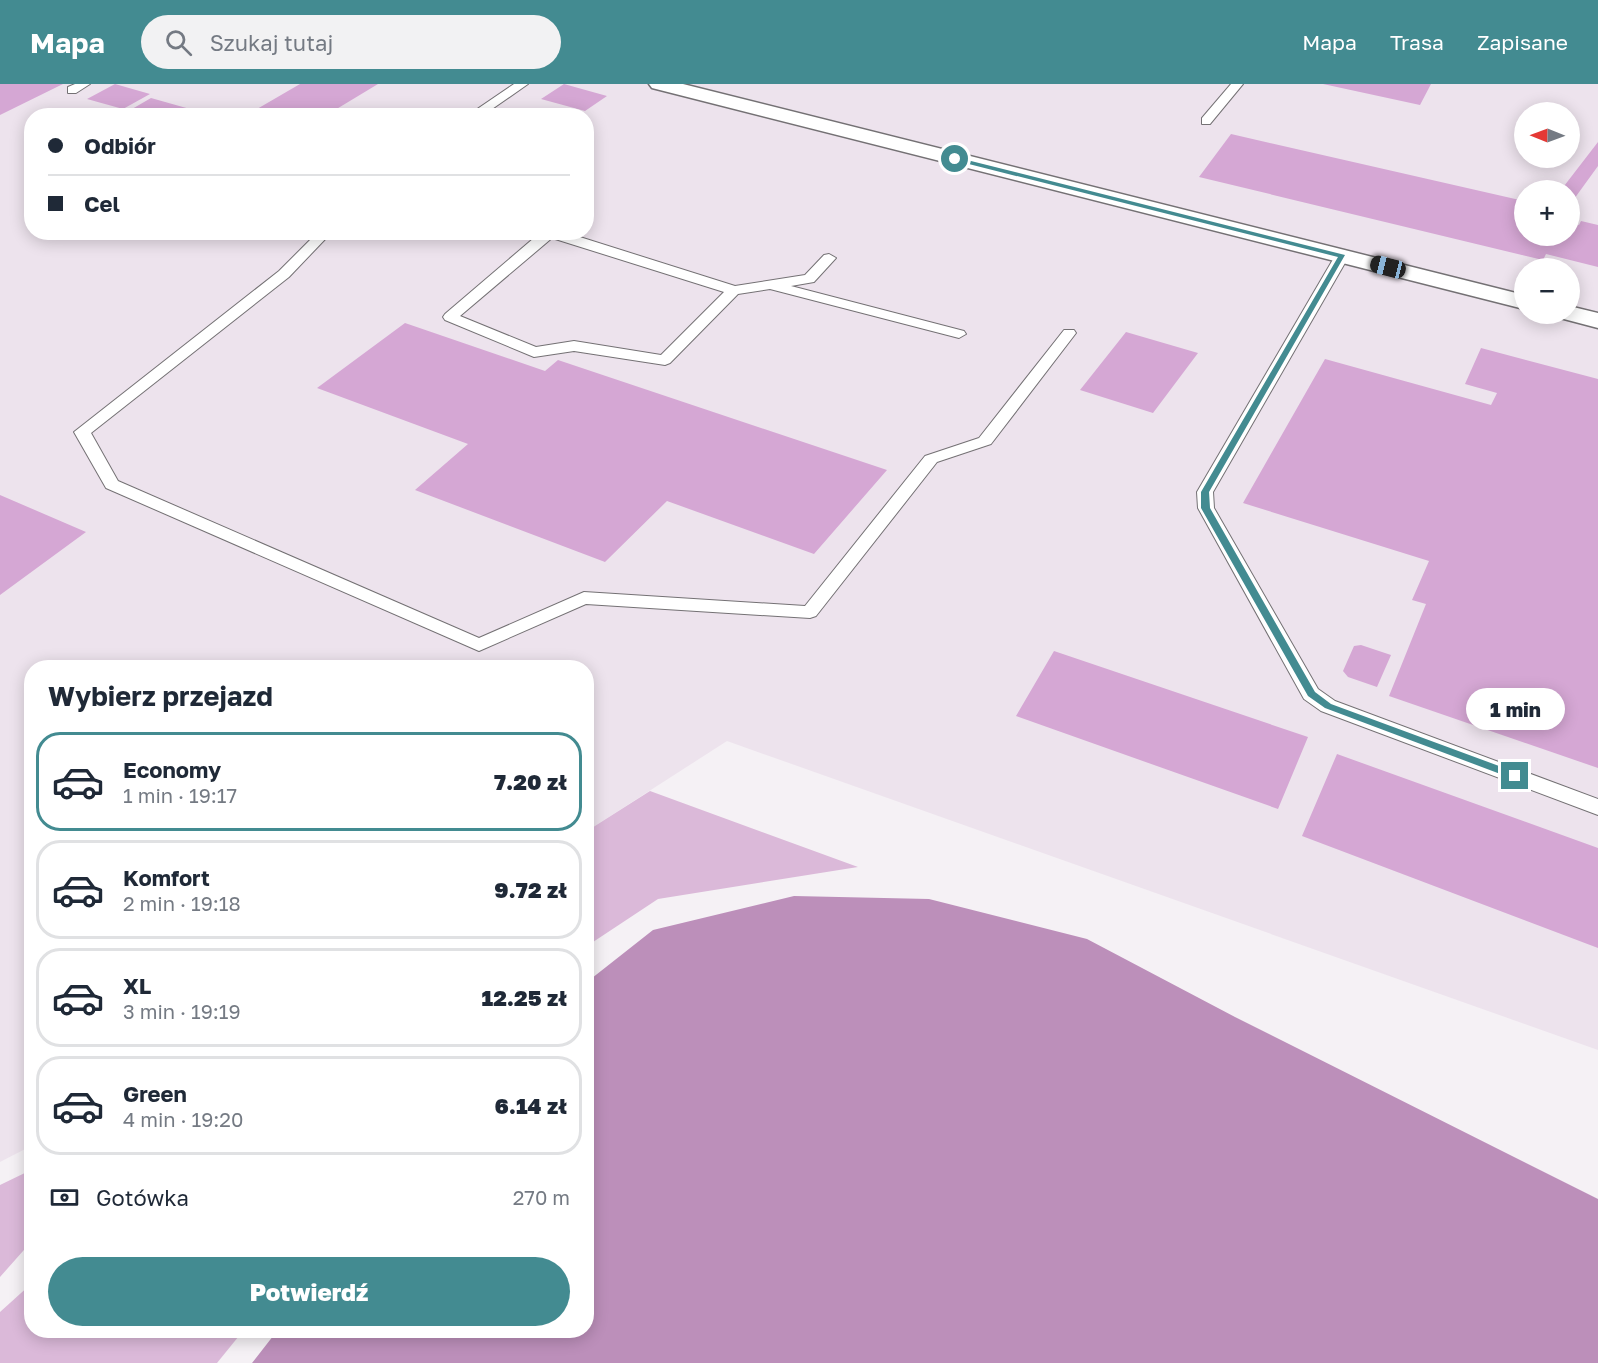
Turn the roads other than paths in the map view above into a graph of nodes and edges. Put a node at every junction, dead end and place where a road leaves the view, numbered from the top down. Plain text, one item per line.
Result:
1 (84, 84) edge
2 (522, 84) edge
3 (659, 84) edge
4 (1237, 84) edge
5 (72, 90) dead end
6 (485, 108) edge
7 (1206, 121) dead end
8 (318, 240) edge
9 (541, 240) edge
10 (572, 240) edge
11 (1342, 256) junction
12 (829, 258) dead end
13 (771, 285) junction
14 (734, 290) junction
15 (1514, 299) edge
16 (1580, 316) edge
17 (1598, 321) edge
18 (1069, 333) dead end
19 (959, 334) dead end
20 (1598, 807) edge

1 - 5 lane
2 - 6 lane
3 - 11 street
4 - 7 lane
8 - 18 lane
9 - 14 lane
10 - 14 lane
11 - 15 street
11 - 20 lane
12 - 13 lane
13 - 14 lane
13 - 19 lane
16 - 17 street

